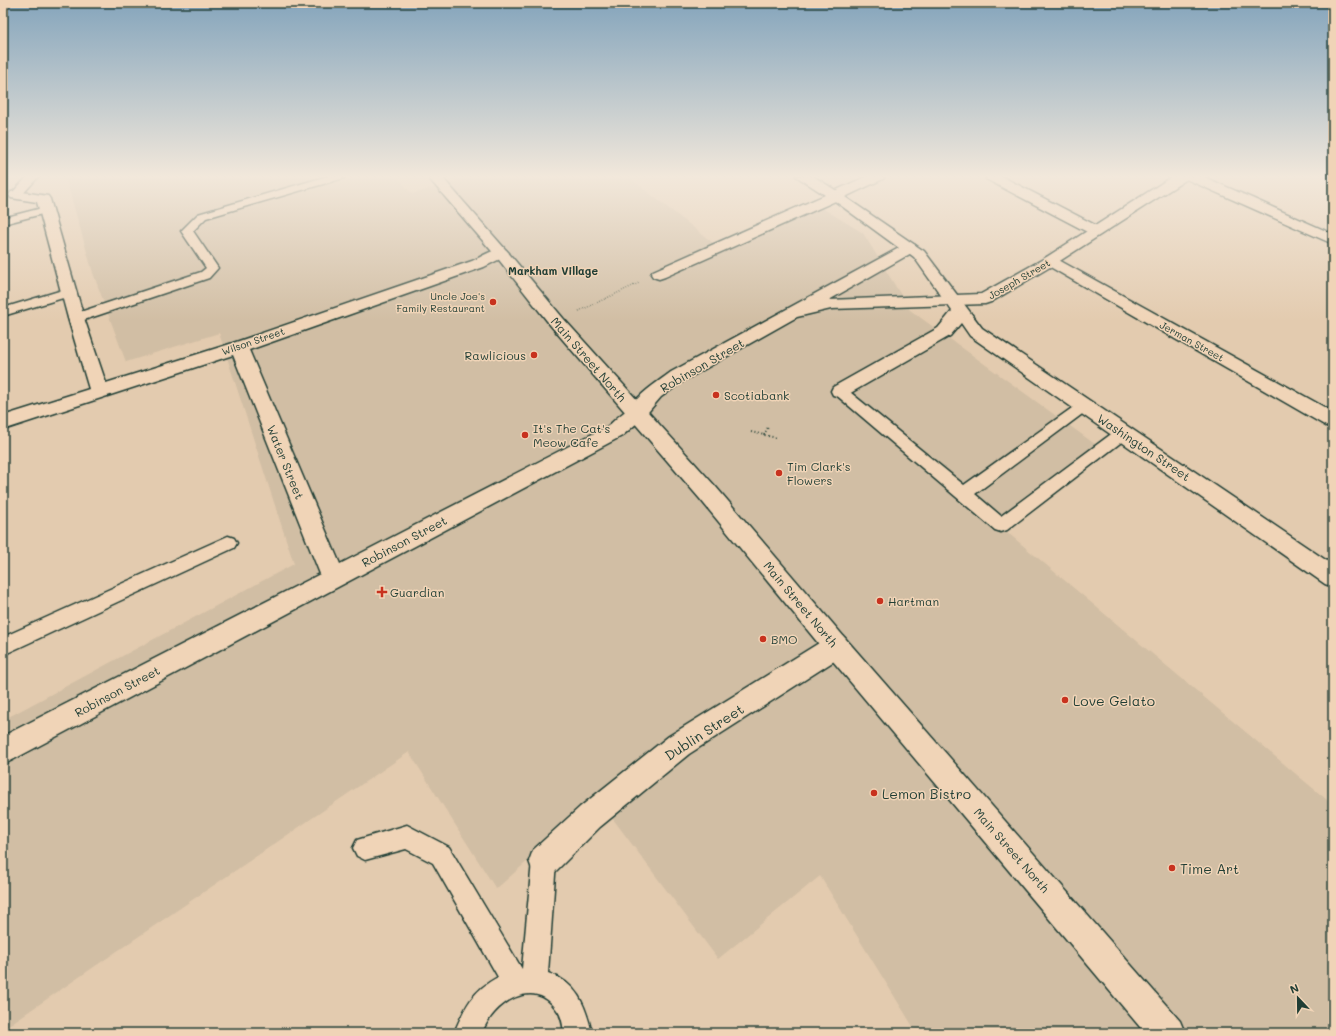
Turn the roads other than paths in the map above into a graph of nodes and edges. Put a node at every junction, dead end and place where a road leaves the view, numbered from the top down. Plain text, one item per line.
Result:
1 (50, 224) edge
2 (194, 224) edge
3 (476, 224) edge
4 (771, 224) edge
5 (876, 224) edge
6 (1083, 224) edge
7 (1106, 224) edge
8 (1298, 224) edge
9 (1096, 231) junction
10 (1333, 240) edge
11 (910, 248) junction
12 (501, 253) junction
13 (1050, 261) junction
14 (659, 274) road end
15 (69, 292) junction
16 (956, 307) junction
17 (3, 312) edge
18 (794, 313) junction
19 (76, 318) junction
20 (239, 347) junction
21 (100, 391) junction
22 (840, 391) joint
23 (1084, 406) junction
24 (636, 413) junction
25 (1333, 420) edge
26 (3, 423) edge
27 (1123, 433) junction
28 (964, 493) junction
29 (228, 543) dead end
30 (1333, 576) edge
31 (334, 578) junction
32 (3, 646) edge
33 (836, 646) junction
34 (3, 751) edge
35 (366, 848) dead end
36 (544, 861) joint
37 (524, 982) junction
38 (468, 1033) edge
39 (578, 1033) edge
40 (1168, 1033) edge

1 - 15 street
2 - 19 lane
3 - 12 street, Main Street North
4 - 14 street
5 - 11 street, Washington Street
6 - 9 street
7 - 9 street, Joseph Street
8 - 10 street
9 - 13 street, Joseph Street
11 - 16 street, Washington Street
11 - 18 street, Robinson Street
12 - 20 street, Wilson Street
12 - 24 street, Main Street North
13 - 16 street, Joseph Street
13 - 25 street, Jerman Street
15 - 17 lane
15 - 19 street
16 - 18 street, Robinson Street
16 - 22 street
16 - 23 street, Washington Street
18 - 24 street, Robinson Street
19 - 21 street
20 - 21 street, Wilson Street
20 - 31 street, Water Street
21 - 26 street, Wilson Street
22 - 28 lane
23 - 27 street, Washington Street
23 - 28 lane
24 - 31 street, Robinson Street
24 - 33 street, Main Street North
27 - 28 lane
27 - 30 street, Washington Street
29 - 32 lane
31 - 34 street, Robinson Street
33 - 36 street, Dublin Street
33 - 40 street, Main Street North
35 - 37 lane
36 - 37 lane
37 - 38 lane
37 - 39 lane

